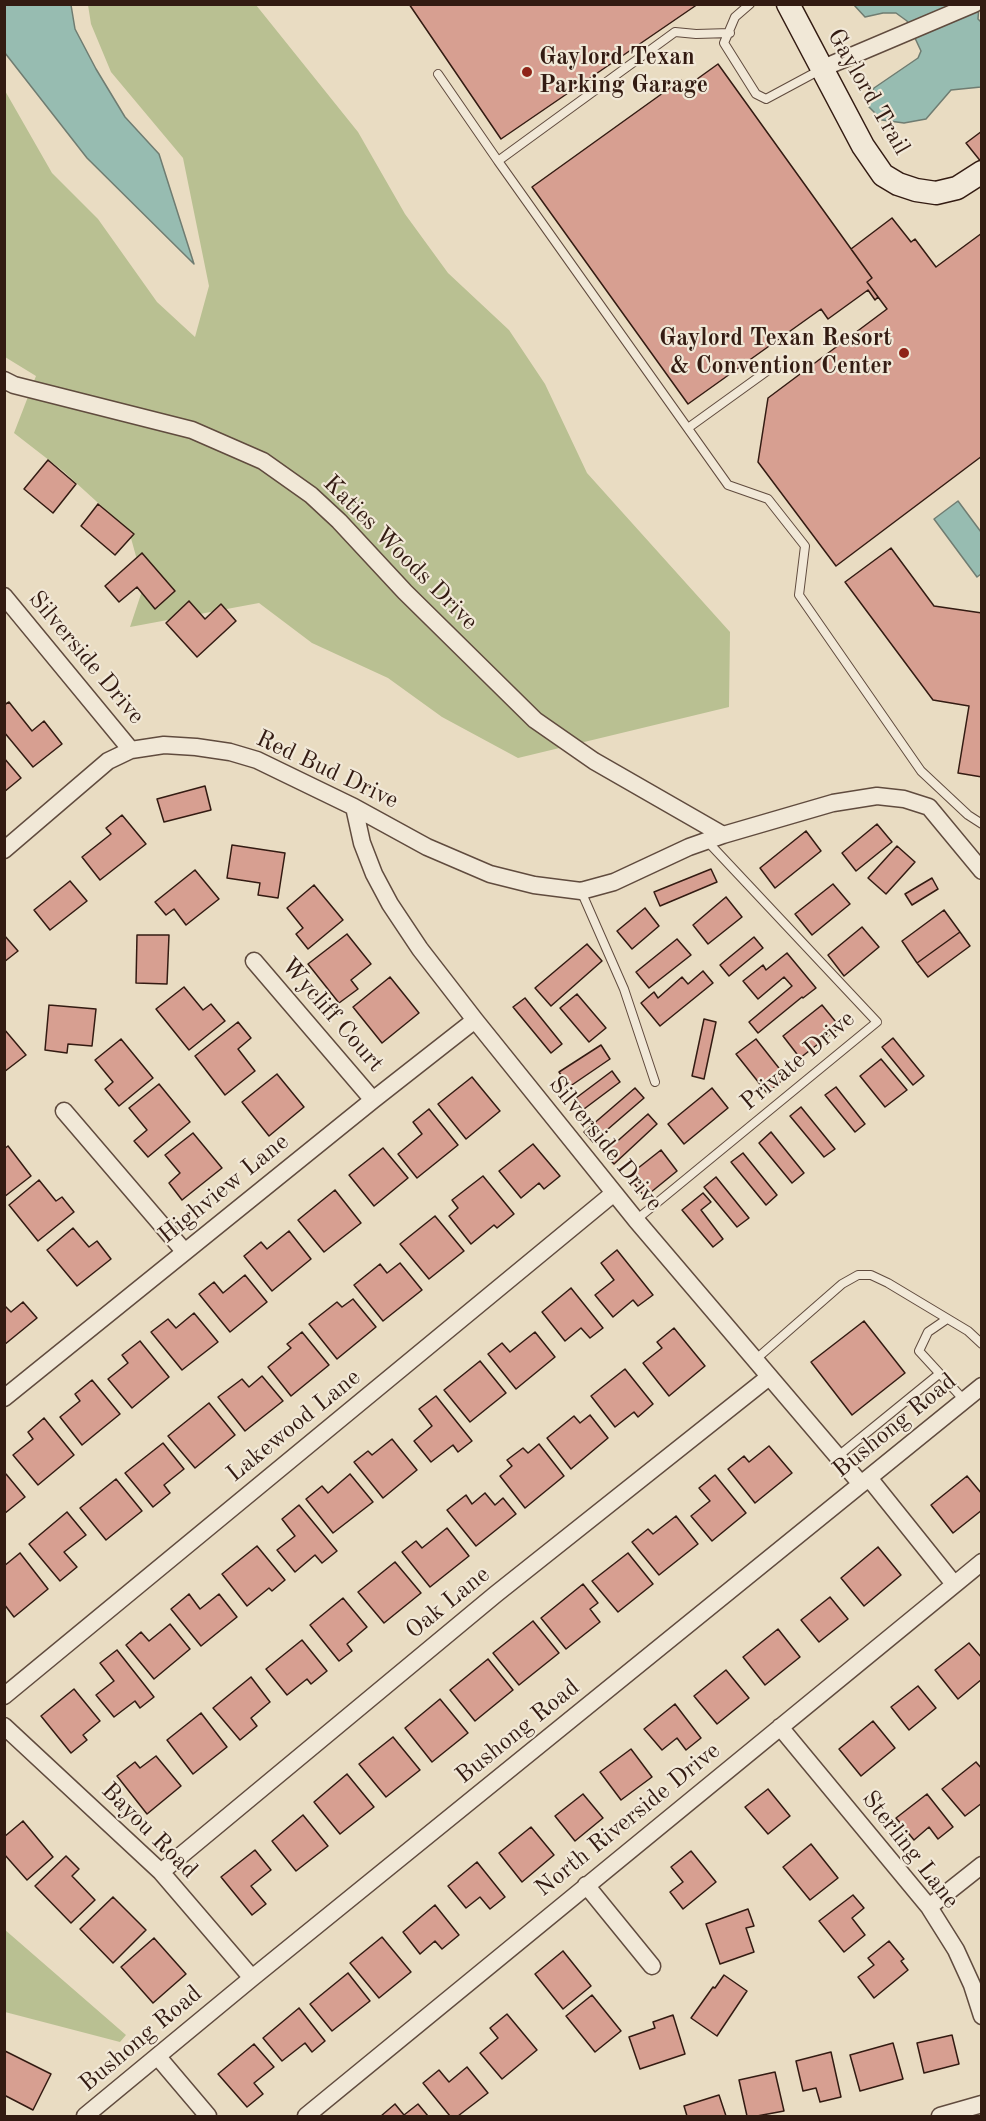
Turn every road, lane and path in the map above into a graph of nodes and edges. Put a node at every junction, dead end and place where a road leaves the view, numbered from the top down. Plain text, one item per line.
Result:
1 (750, 4) edge
2 (788, 4) edge
3 (974, 4) edge
4 (730, 33) junction
5 (823, 68) junction
6 (438, 74) dead end
7 (498, 161) junction
8 (981, 172) edge
9 (774, 366) dead end
10 (4, 380) edge
11 (688, 428) junction
12 (4, 596) edge
13 (131, 750) junction
14 (354, 807) junction
15 (981, 824) edge
16 (723, 835) junction
17 (707, 841) junction
18 (4, 850) edge
19 (981, 871) edge
20 (581, 891) junction
21 (254, 961) dead end
22 (475, 1020) junction
23 (655, 1082) dead end
24 (373, 1100) junction
25 (64, 1111) dead end
26 (614, 1193) junction
27 (636, 1220) junction
28 (184, 1251) junction
29 (947, 1319) junction
30 (981, 1344) edge
31 (755, 1360) junction
32 (939, 1374) junction
33 (770, 1377) junction
34 (981, 1386) edge
35 (4, 1398) edge
36 (964, 1400) junction
37 (837, 1457) junction
38 (865, 1481) junction
39 (981, 1562) edge
40 (954, 1584) junction
41 (4, 1696) edge
42 (4, 1726) edge
43 (780, 1727) junction
44 (981, 1865) edge
45 (161, 1872) junction
46 (586, 1885) junction
47 (929, 1907) junction
48 (652, 1966) dead end
49 (252, 1978) junction
50 (981, 2016) edge
51 (158, 2057) junction
52 (981, 2104) edge
53 (85, 2116) edge
54 (208, 2116) edge
55 (306, 2116) edge
56 (940, 2116) edge

1 - 4 lane
2 - 5 street, Gaylord Trail
3 - 5 street
4 - 5 lane
4 - 7 lane
5 - 8 street, Gaylord Trail
6 - 7 lane
7 - 11 lane
9 - 11 lane
10 - 16 street, Katies Woods Drive
11 - 15 lane
12 - 13 street, Silverside Drive
13 - 14 street, Red Bud Drive
13 - 18 street, Red Bud Drive
14 - 20 street, Red Bud Drive
14 - 22 street, Silverside Drive
16 - 17 street, Red Bud Drive
16 - 19 street, Red Bud Drive
17 - 20 street, Red Bud Drive
17 - 27 lane, Private Drive
20 - 23 lane
21 - 24 street, Wycliff Court
22 - 24 street, Highview Lane
22 - 26 street, Silverside Drive
24 - 28 street, Highview Lane
25 - 28 street
26 - 27 street, Silverside Drive
26 - 41 street, Lakewood Lane
27 - 31 street, Silverside Drive
28 - 35 street, Highview Lane
29 - 30 lane
29 - 31 lane
29 - 32 lane
31 - 33 street, Silverside Drive
32 - 36 lane
32 - 37 lane
33 - 37 street, Silverside Drive
33 - 45 street, Oak Lane
34 - 36 street, Bushong Road
36 - 38 street, Bushong Road
37 - 38 street, Silverside Drive
38 - 40 street, Silverside Drive
38 - 49 street, Bushong Road
39 - 40 street, North Riverside Drive
40 - 43 street, North Riverside Drive
42 - 45 street, Bayou Road
43 - 46 street, North Riverside Drive
43 - 47 street, Sterling Lane
44 - 47 street
45 - 49 street, Bayou Road
46 - 48 street
46 - 55 street, North Riverside Drive
47 - 50 street, Sterling Lane
49 - 51 street, Bushong Road
51 - 53 street, Bushong Road
51 - 54 street
52 - 56 street

